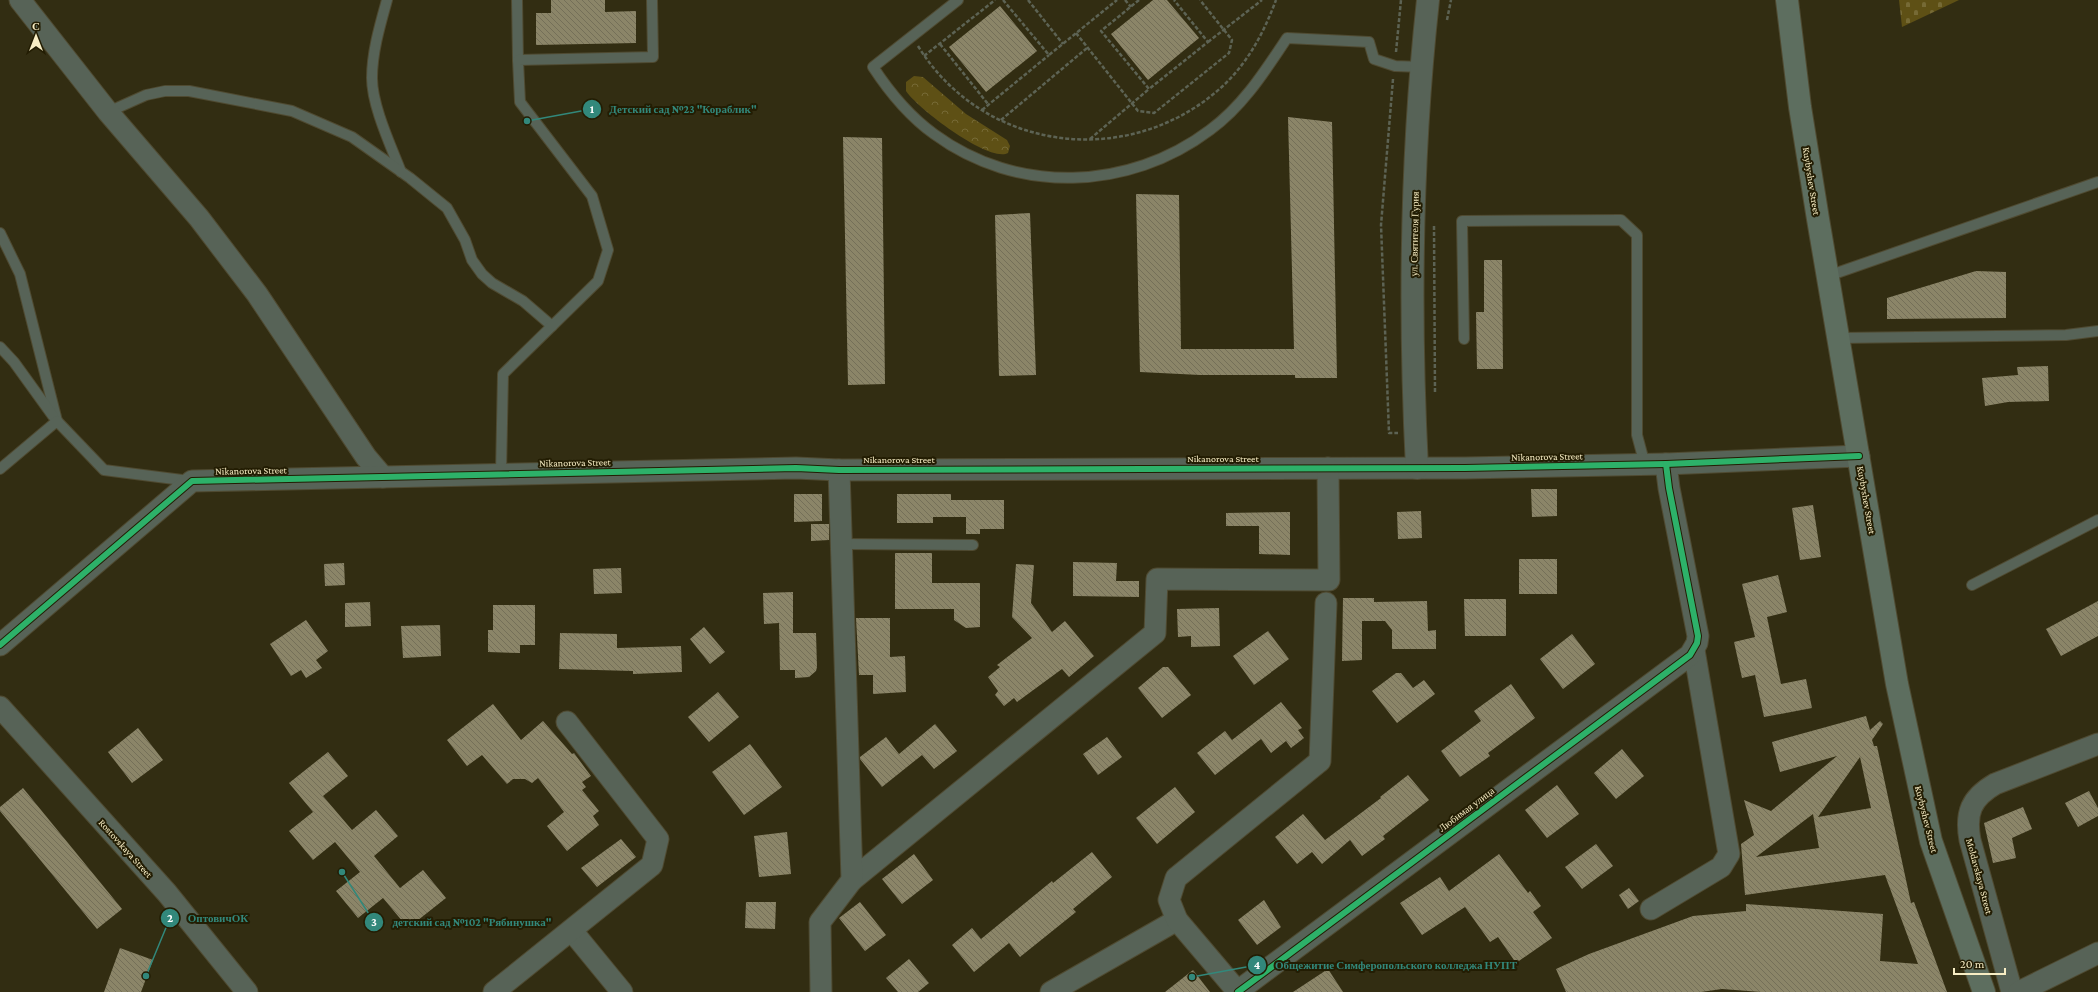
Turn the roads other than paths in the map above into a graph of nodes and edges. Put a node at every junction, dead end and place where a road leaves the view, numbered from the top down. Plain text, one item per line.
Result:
1 (20, 0) edge
2 (387, 0) edge
3 (517, 0) edge
4 (652, 0) edge
5 (958, 0) edge
6 (1428, 0) edge
7 (1787, 0) edge
8 (518, 60) junction
9 (1422, 67) junction
10 (108, 112) junction
11 (401, 172) junction
12 (2098, 182) edge
13 (0, 233) edge
14 (1828, 276) junction
15 (552, 326) junction
16 (2098, 331) edge
17 (1838, 338) junction
18 (1464, 339) dead end
19 (0, 347) edge
20 (57, 421) junction
21 (1859, 456) junction
22 (1666, 464) junction
23 (1645, 465) junction
24 (1328, 468) junction
25 (1417, 468) junction
26 (0, 469) edge
27 (839, 470) junction
28 (501, 474) junction
29 (383, 477) junction
30 (192, 481) junction
31 (2098, 520) edge
32 (841, 544) junction
33 (973, 545) dead end
34 (1972, 585) dead end
35 (1326, 603) dead end
36 (1696, 643) junction
37 (0, 644) edge
38 (0, 708) edge
39 (567, 722) dead end
40 (2098, 744) edge
41 (852, 880) junction
42 (1651, 909) dead end
43 (1177, 920) junction
44 (572, 931) junction
45 (2098, 953) edge
46 (247, 992) edge
47 (494, 992) edge
48 (622, 992) edge
49 (821, 992) edge
50 (1051, 992) edge
51 (1238, 992) edge
52 (1984, 992) edge
53 (2012, 992) edge
54 (2019, 992) edge

1 - 10 street
2 - 11 lane
3 - 8 lane
4 - 8 lane
5 - 9 lane
6 - 9 street, ул. Святителя Гурия
7 - 14 main road, Kuybyshev Street
8 - 15 lane
9 - 25 street, ул. Святителя Гурия
10 - 11 lane
10 - 29 street
11 - 15 lane
12 - 14 lane
13 - 20 lane
14 - 17 main road, Kuybyshev Street
15 - 28 lane
16 - 17 lane
17 - 21 main road, Kuybyshev Street
18 - 23 lane
19 - 20 lane
20 - 26 lane
20 - 30 lane
21 - 22 street, Nikanorova Street
21 - 52 main road, Kuybyshev Street
22 - 23 street, Nikanorova Street
22 - 36 street
23 - 25 street, Nikanorova Street
24 - 25 street, Nikanorova Street
24 - 27 street, Nikanorova Street
24 - 41 street
27 - 28 street, Nikanorova Street
27 - 32 street
28 - 29 street, Nikanorova Street
29 - 30 street, Nikanorova Street
30 - 37 street
31 - 34 lane
32 - 33 lane
32 - 41 street
35 - 43 street
36 - 42 street
36 - 51 street, Любимая улица
38 - 46 street, Rostovskaya Street
39 - 44 street
40 - 53 street, Moldavskaya Street
41 - 49 street
43 - 50 street
43 - 51 street
44 - 47 street
44 - 48 street
45 - 54 street

